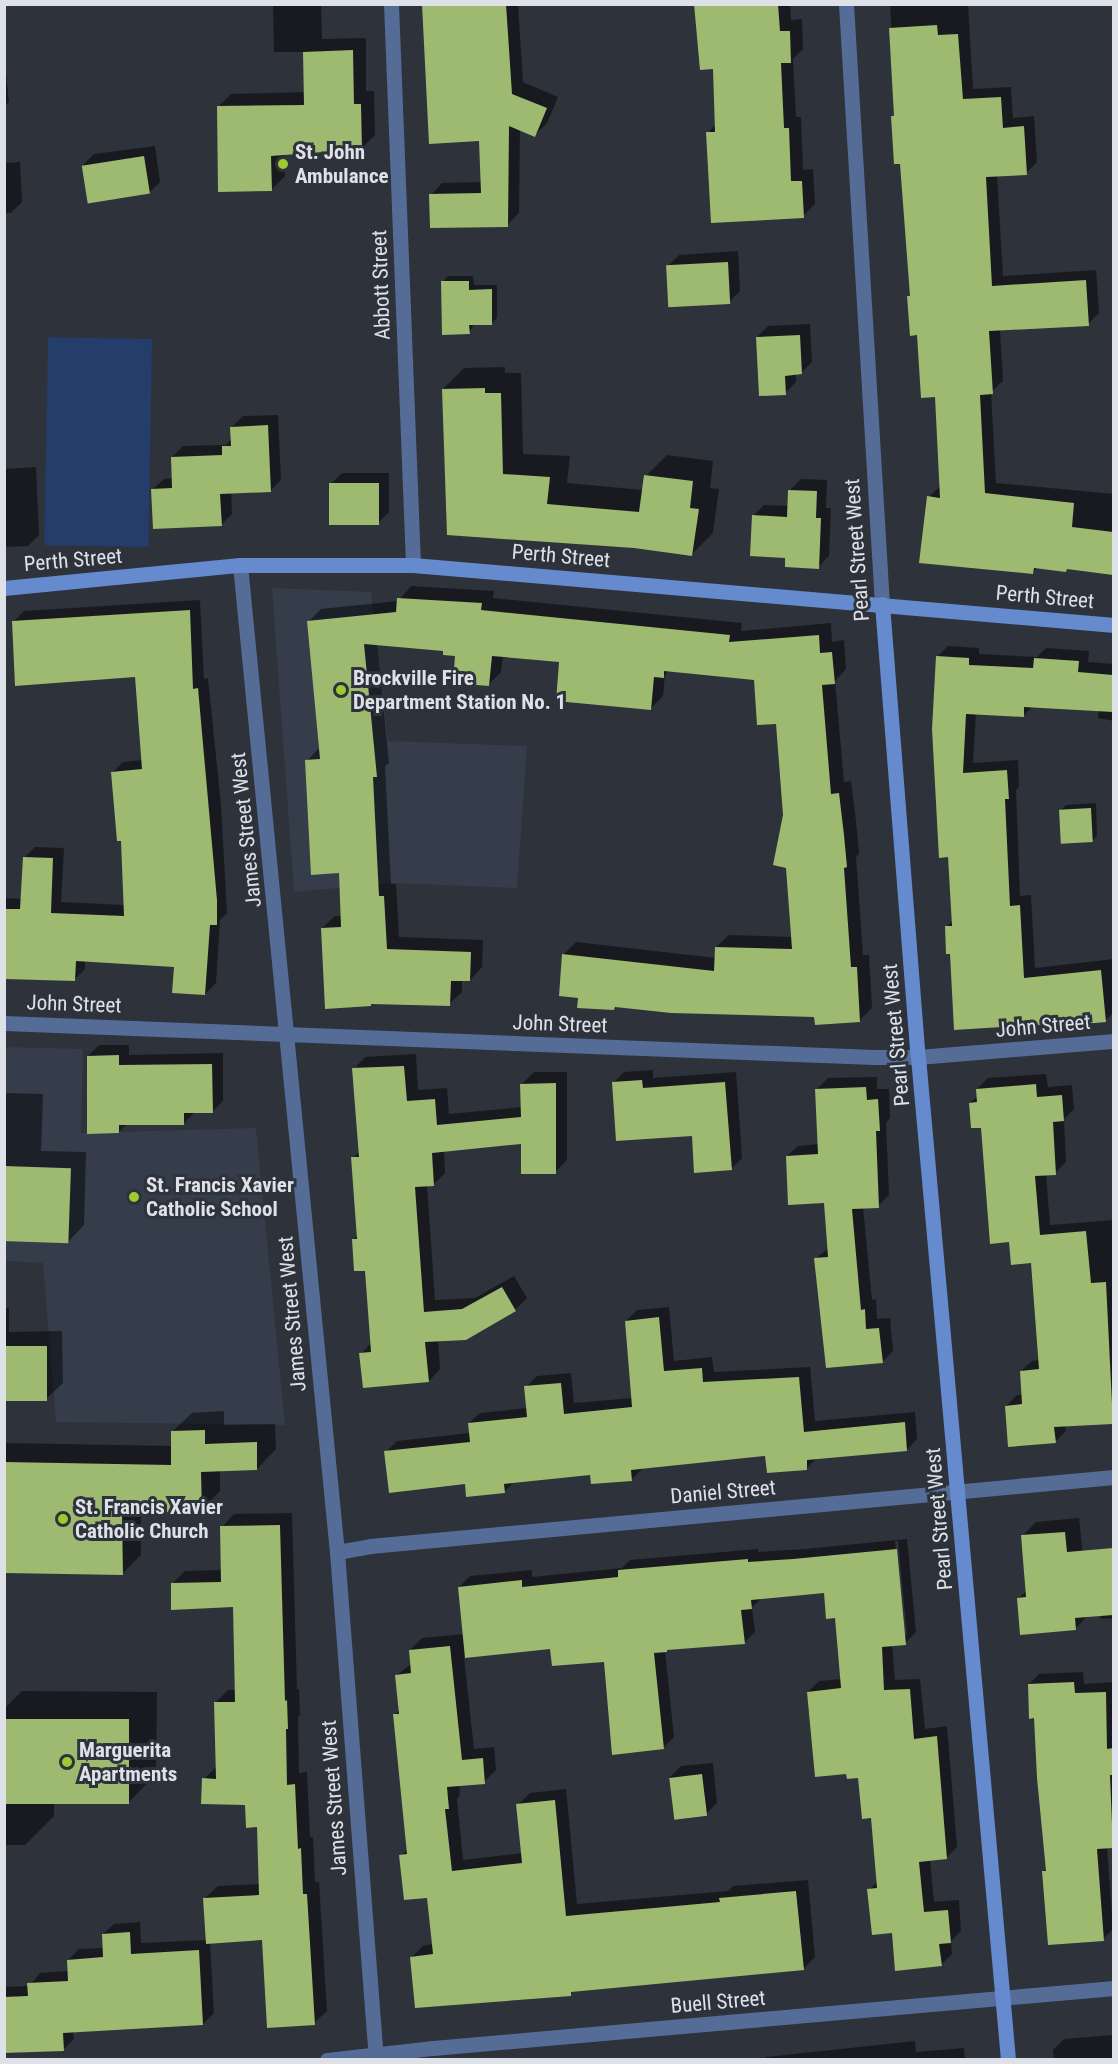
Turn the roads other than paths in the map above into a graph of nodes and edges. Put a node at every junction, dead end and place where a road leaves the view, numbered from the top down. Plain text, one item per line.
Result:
1 (391, 4) edge
2 (846, 4) edge
3 (240, 565) junction
4 (413, 565) junction
5 (4, 588) edge
6 (882, 604) junction
7 (1113, 625) edge
8 (4, 1023) edge
9 (287, 1034) junction
10 (1113, 1041) edge
11 (918, 1057) junction
12 (1113, 1477) edge
13 (958, 1492) junction
14 (337, 1552) junction
15 (1113, 1988) edge
16 (1002, 2000) junction
17 (376, 2057) edge
18 (327, 2060) edge
19 (1008, 2060) edge

1 - 4 street, Abbott Street
2 - 6 street, Pearl Street West
3 - 4 street, Perth Street
3 - 5 street, Perth Street
3 - 9 street, James Street West
4 - 6 street, Perth Street
6 - 7 street, Perth Street
6 - 11 street, Pearl Street West
8 - 9 street, John Street
9 - 11 street, John Street
9 - 14 street, James Street West
10 - 11 street, John Street
11 - 13 street, Pearl Street West
12 - 13 street, Daniel Street
13 - 14 street, Daniel Street
13 - 16 street, Pearl Street West
14 - 17 street, James Street West
15 - 16 street, Buell Street
16 - 17 street, Buell Street
16 - 19 street, Pearl Street West
17 - 18 street, Buell Street

